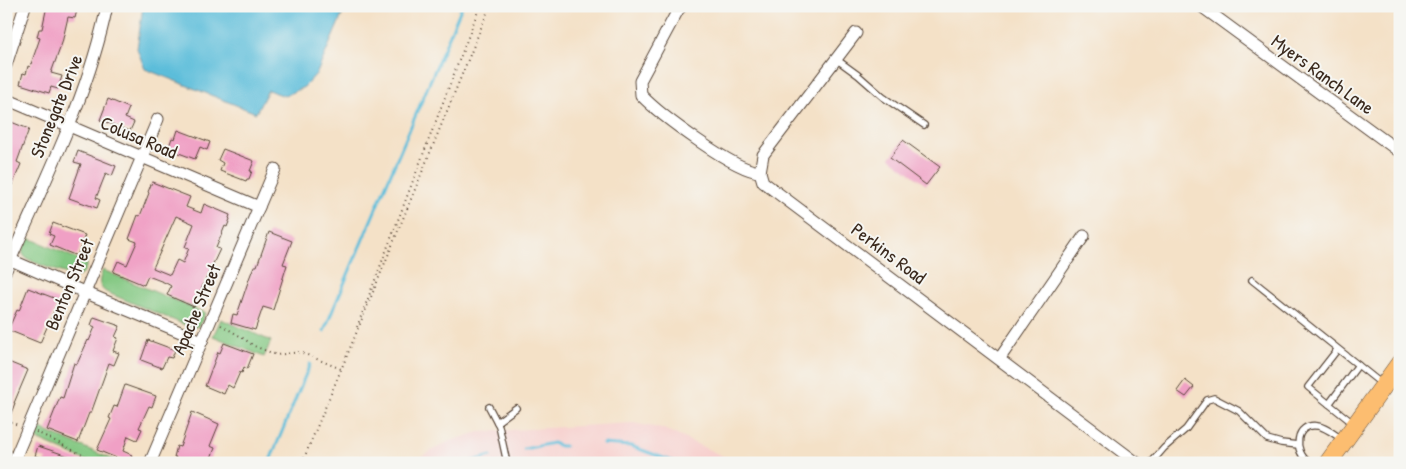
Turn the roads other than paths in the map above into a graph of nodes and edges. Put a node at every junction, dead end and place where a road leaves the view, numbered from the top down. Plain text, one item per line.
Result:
1 (25, 6) edge
2 (106, 6) edge
3 (1201, 6) edge
4 (679, 8) edge
5 (856, 32) dead end
6 (836, 59) junction
7 (6, 65) edge
8 (6, 99) edge
9 (158, 119) dead end
10 (68, 125) junction
11 (924, 125) dead end
12 (1400, 152) edge
13 (142, 157) junction
14 (275, 169) dead end
15 (760, 172) junction
16 (259, 207) junction
17 (1084, 236) dead end
18 (9, 265) edge
19 (1252, 280) dead end
20 (84, 292) junction
21 (202, 341) junction
22 (1337, 350) junction
23 (1000, 358) junction
24 (1400, 363) edge
25 (1358, 365) junction
26 (1383, 386) junction
27 (1329, 404) junction
28 (489, 407) dead end
29 (516, 408) dead end
30 (497, 422) junction
31 (1355, 425) junction
32 (1344, 440) junction
33 (1298, 445) junction
34 (13, 463) edge
35 (150, 463) edge
36 (507, 463) edge
37 (1137, 463) edge
38 (1151, 463) edge
39 (1310, 463) edge
40 (1328, 463) edge

1 - 7 street
2 - 10 street, Stonegate Drive
3 - 12 street, Myers Ranch Lane
4 - 15 street
5 - 6 street
6 - 11 lane
6 - 15 street
8 - 10 street, Colusa Road
9 - 13 street, Benton Street
10 - 13 street, Colusa Road
10 - 18 street, Stonegate Drive
13 - 16 street, Colusa Road
13 - 20 street, Benton Street
14 - 16 street, Apache Street
15 - 23 street, Perkins Road
16 - 21 street, Apache Street
17 - 23 street
18 - 20 street
19 - 22 lane
20 - 21 street
20 - 34 street, Benton Street
21 - 35 street, Apache Street
22 - 25 lane
22 - 27 lane
23 - 37 street, Perkins Road
24 - 26 main road
25 - 26 lane
25 - 27 lane
26 - 31 main road
27 - 31 lane
28 - 30 lane
29 - 30 lane
30 - 36 lane
31 - 32 main road
32 - 33 lane
32 - 40 main road
33 - 38 lane
33 - 39 lane

